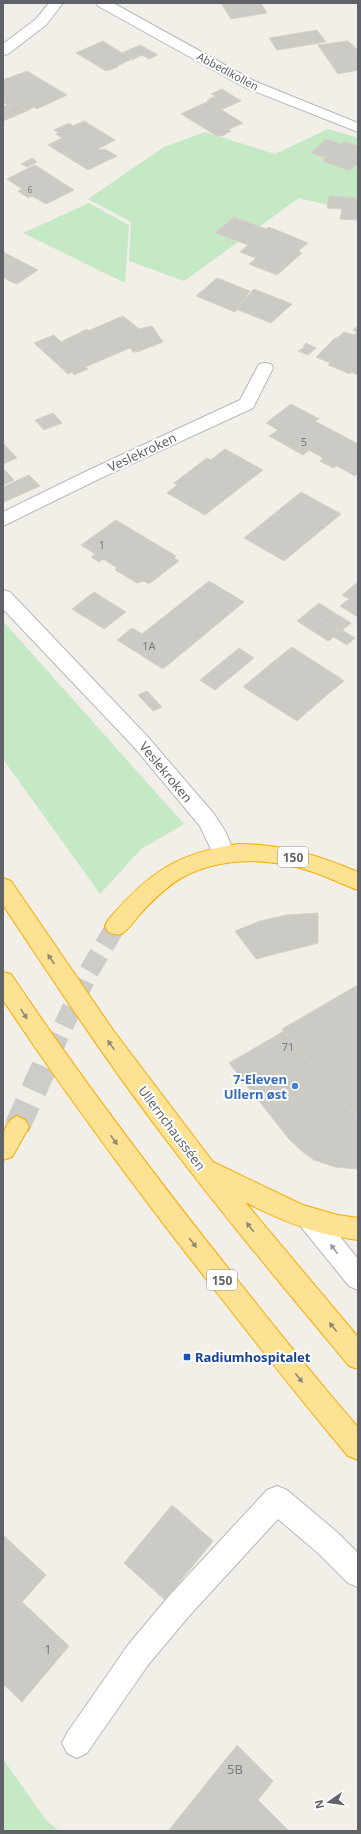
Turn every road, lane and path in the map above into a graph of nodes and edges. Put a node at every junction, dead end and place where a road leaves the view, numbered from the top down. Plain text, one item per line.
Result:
1 (56, 3) edge
2 (103, 3) edge
3 (3, 51) edge
4 (358, 128) edge
5 (265, 368) dead end
6 (3, 520) edge
7 (3, 597) edge
8 (224, 854) junction
9 (358, 880) edge
10 (3, 887) edge
11 (116, 926) tunnel mouth
12 (3, 981) edge
13 (17, 1127) tunnel mouth
14 (3, 1149) edge
15 (203, 1169) junction
16 (311, 1220) junction
17 (358, 1229) edge
18 (358, 1278) edge
19 (358, 1357) edge
20 (358, 1448) edge
21 (358, 1573) edge
22 (77, 1743) dead end

1 - 3 street
2 - 4 street, Abbedikollen
5 - 6 street, Veslekroken
7 - 8 street, Veslekroken
8 - 9 highway, 150
8 - 11 highway, 150
15 -> 10 highway, Ullernchausséen
12 -> 20 highway, 150
13 - 14 highway
15 - 16 highway
19 -> 15 highway, Ullernchausséen
16 - 17 highway
18 -> 16 street
21 - 22 street

